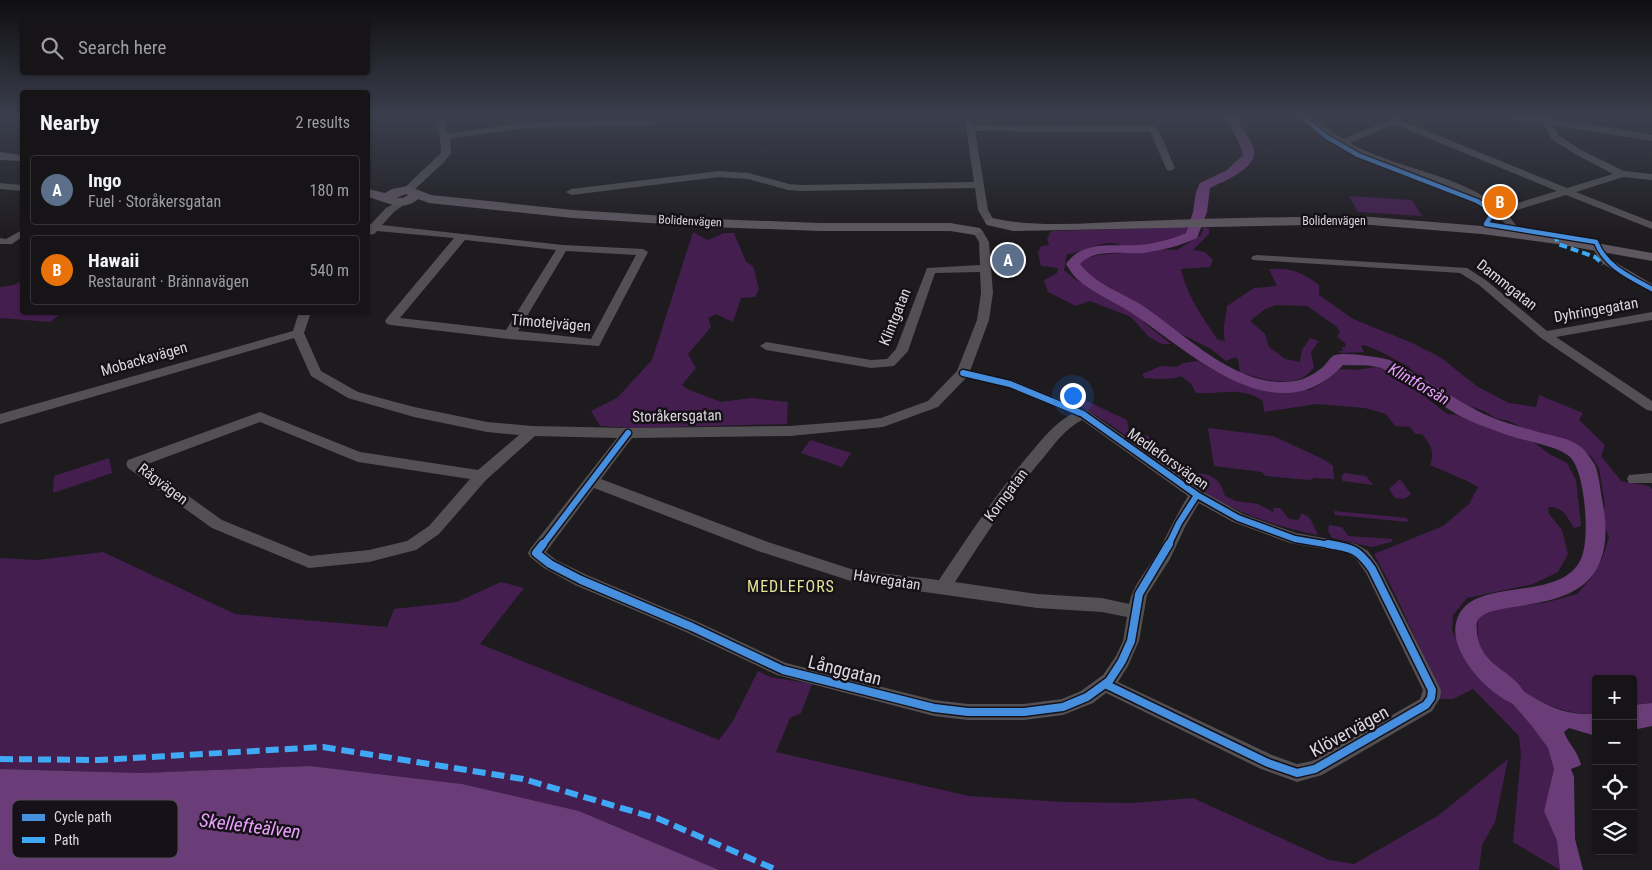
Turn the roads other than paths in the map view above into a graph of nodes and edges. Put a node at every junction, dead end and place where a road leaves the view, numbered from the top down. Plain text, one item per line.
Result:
1 (0, 156) edge
2 (444, 156) edge
3 (975, 156) edge
4 (1165, 156) edge
5 (1371, 156) edge
6 (1484, 156) edge
7 (1585, 156) edge
8 (20, 158) edge
9 (1170, 168) dead end
10 (1622, 174) junction
11 (1652, 177) edge
12 (980, 185) junction
13 (0, 186) edge
14 (19, 187) edge
15 (571, 192) dead end
16 (1567, 192) junction
17 (371, 193) edge
18 (0, 197) edge
19 (400, 198) junction
20 (1500, 212) junction
21 (1652, 226) edge
22 (984, 227) junction
23 (370, 229) edge
24 (370, 230) edge
25 (20, 234) edge
26 (1517, 234) junction
27 (462, 236) junction
28 (0, 241) edge
29 (1598, 246) junction
30 (563, 248) junction
31 (1652, 257) edge
32 (1257, 258) dead end
33 (986, 268) junction
34 (1652, 289) edge
35 (304, 315) edge
36 (1652, 316) edge
37 (298, 333) junction
38 (509, 334) junction
39 (1545, 335) junction
40 (766, 346) dead end
41 (963, 373) junction
42 (1652, 407) edge
43 (1083, 414) junction
44 (0, 418) edge
45 (532, 430) junction
46 (628, 433) junction
47 (481, 476) junction
48 (1652, 478) edge
49 (1634, 479) dead end
50 (592, 481) junction
51 (1197, 495) junction
52 (1362, 555) joint
53 (943, 588) junction
54 (1136, 612) junction
55 (1105, 684) junction

1 - 8 main road
2 - 19 street
3 - 12 street, Storåkersgatan
4 - 9 street
5 - 20 street
6 - 16 street
7 - 10 street
10 - 11 street
10 - 16 street
12 - 15 street
12 - 22 street, Storåkersgatan
13 - 14 street
14 - 18 street
16 - 20 street
16 - 21 street
17 - 19 main road, Bolidenvägen
19 - 22 main road, Bolidenvägen
19 - 23 street
20 - 26 street
22 - 26 main road, Bolidenvägen
22 - 33 street, Storåkersgatan
24 - 27 street, Timotejvägen
25 - 28 street
26 - 29 main road, Bolidenvägen
27 - 30 street, Timotejvägen
27 - 38 street, Timotejvägen
29 - 31 main road, Bolidenvägen
29 - 34 street
30 - 38 street
30 - 38 street, Timotejvägen
32 - 39 street, Dammgatan
33 - 40 street, Klintgatan
33 - 41 street, Storåkersgatan
35 - 37 street
36 - 39 street, Dyhringegatan
37 - 44 street, Mobackavägen
37 - 45 street, Storåkersgatan
39 - 42 street, Dammgatan
41 - 43 street, Medleforsvägen
41 - 46 street, Storåkersgatan
43 - 51 street, Medleforsvägen
43 - 53 street, Korngatan
45 - 46 street, Storåkersgatan
45 - 47 street, Rågvägen
46 - 50 street, Långgatan
47 - 47 street, Rågvägen
48 - 49 street
50 - 53 street, Havregatan
50 - 55 street, Långgatan
51 - 52 street, Medleforsvägen
51 - 54 street, Långgatan
52 - 55 street, Klövervägen
53 - 54 street, Havregatan
54 - 55 street, Långgatan

